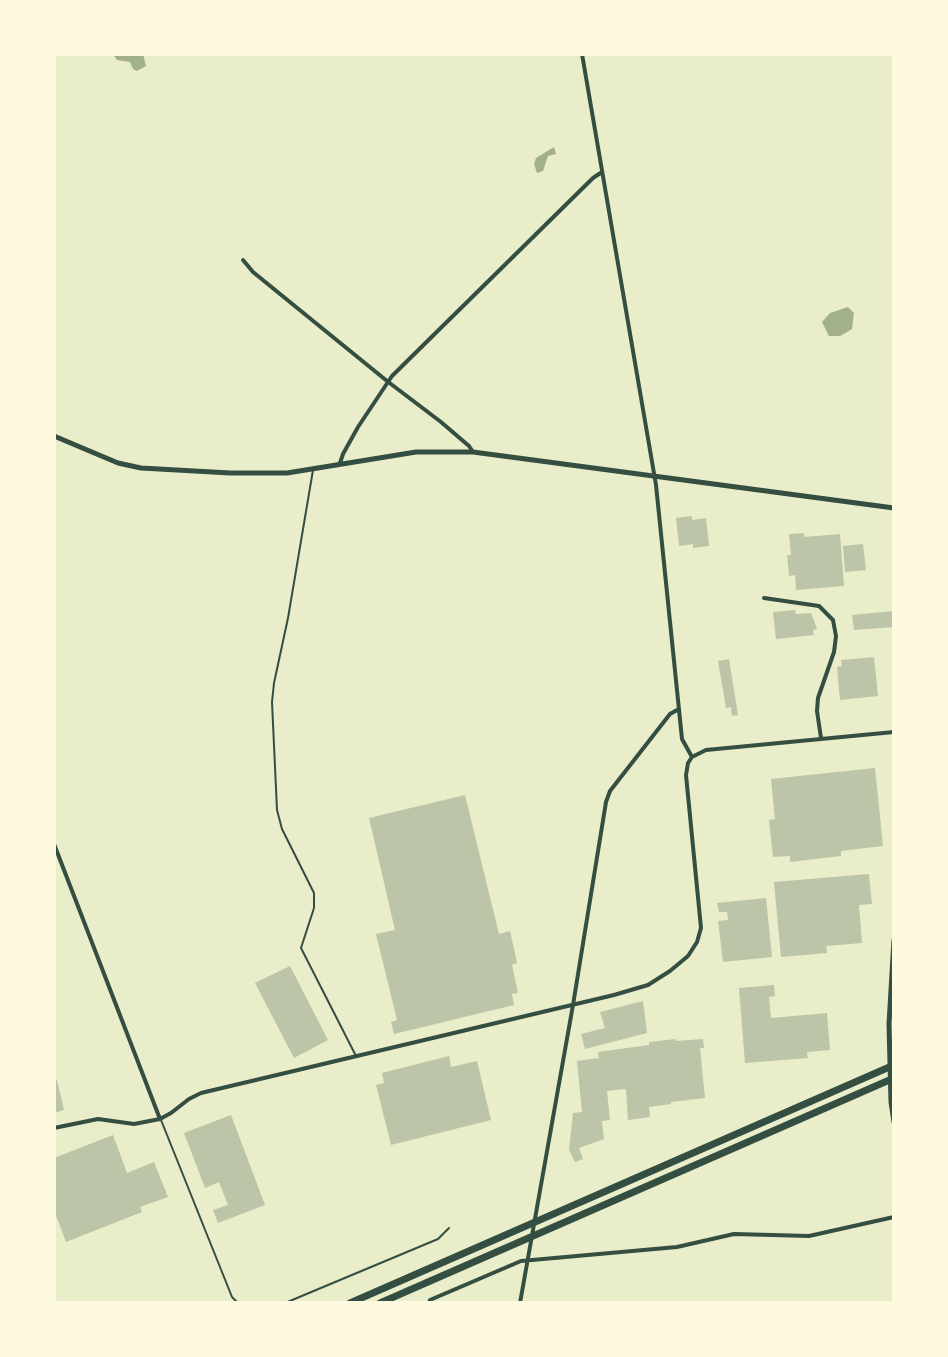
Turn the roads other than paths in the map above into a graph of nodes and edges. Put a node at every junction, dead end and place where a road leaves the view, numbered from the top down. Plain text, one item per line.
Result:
1 (582, 54) edge
2 (603, 171) junction
3 (243, 260) dead end
4 (387, 381) junction
5 (54, 436) edge
6 (473, 452) junction
7 (340, 466) junction
8 (313, 470) junction
9 (655, 477) junction
10 (894, 508) edge
11 (764, 598) dead end
12 (679, 709) junction
13 (894, 732) edge
14 (821, 738) junction
15 (692, 757) junction
16 (54, 844) edge
17 (894, 940) edge
18 (573, 1005) junction
19 (356, 1057) junction
20 (894, 1065) edge
21 (894, 1078) edge
22 (160, 1119) junction
23 (894, 1122) edge
24 (54, 1128) edge
25 (894, 1217) edge
26 (449, 1228) dead end
27 (238, 1303) edge
28 (285, 1303) edge
29 (350, 1303) edge
30 (380, 1303) edge
31 (429, 1303) edge
32 (520, 1303) edge

1 - 2 street
2 - 4 street
2 - 9 street
3 - 4 street
4 - 6 street
4 - 7 street
5 - 8 main road
6 - 7 main road
6 - 9 main road
7 - 8 main road
8 - 19 lane
9 - 10 main road
9 - 12 street
11 - 14 street
12 - 15 street
12 - 18 street
13 - 14 street
14 - 15 street
15 - 18 street
16 - 22 street
17 - 23 main road
18 - 19 street
18 - 32 street
19 - 22 street
20 - 29 highway
21 - 30 highway
22 - 24 street
22 - 27 lane
25 - 31 street
26 - 28 lane

